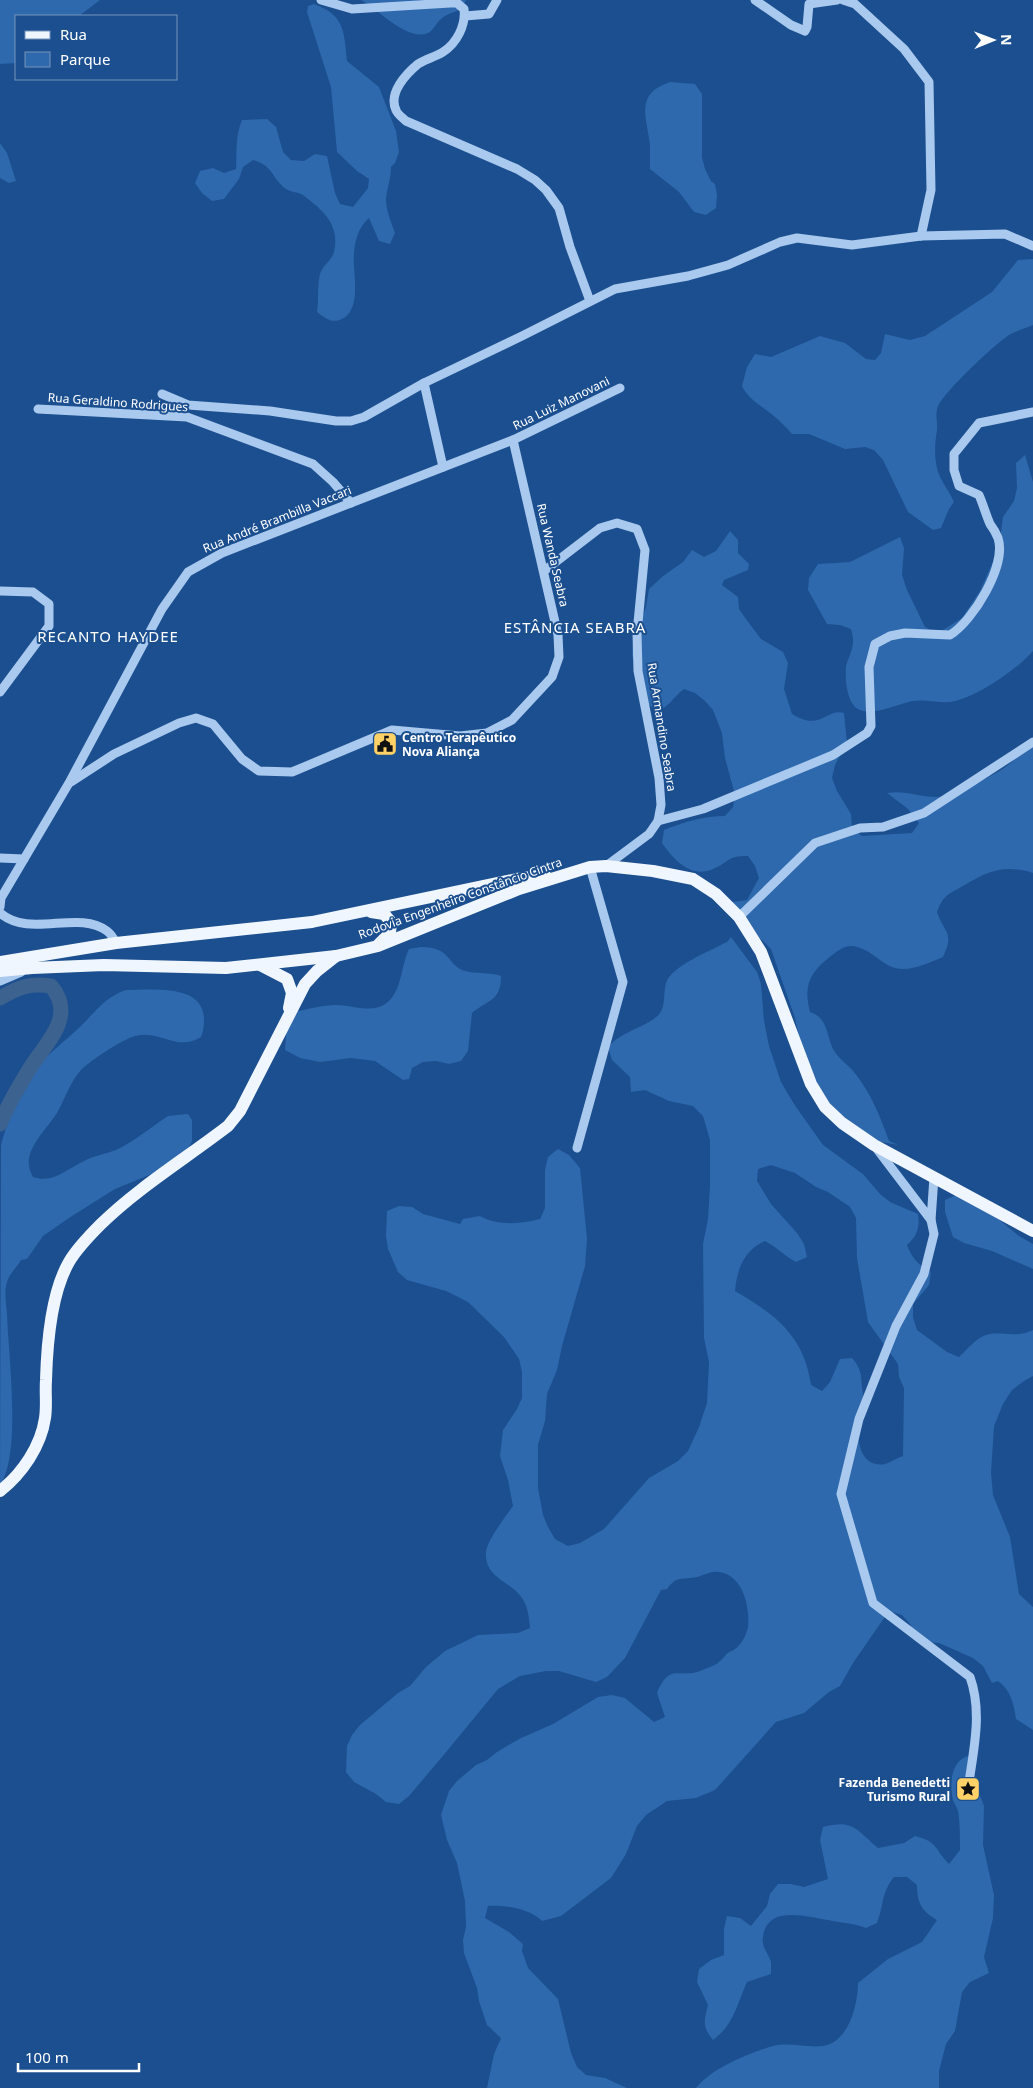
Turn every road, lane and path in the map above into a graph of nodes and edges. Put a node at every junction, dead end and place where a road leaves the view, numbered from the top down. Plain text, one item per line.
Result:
1 (321, 0) edge
2 (497, 0) edge
3 (755, 0) edge
4 (837, 0) edge
5 (843, 0) edge
6 (465, 16) junction
7 (922, 236) junction
8 (1033, 246) edge
9 (590, 301) junction
10 (424, 383) junction
11 (620, 388) dead end
12 (162, 394) dead end
13 (38, 409) dead end
14 (1033, 412) edge
15 (513, 440) junction
16 (443, 467) junction
17 (351, 503) junction
18 (544, 571) junction
19 (0, 591) edge
20 (0, 692) edge
21 (1033, 742) edge
22 (69, 783) junction
23 (658, 821) junction
24 (0, 858) edge
25 (24, 859) junction
26 (606, 866) junction
27 (590, 867) junction
28 (572, 872) junction
29 (0, 907) edge
30 (367, 911) junction
31 (0, 913) edge
32 (739, 917) junction
33 (116, 943) junction
34 (378, 946) junction
35 (336, 956) junction
36 (0, 962) edge
37 (260, 964) junction
38 (32, 968) junction
39 (0, 971) edge
40 (0, 981) edge
41 (286, 1017) junction
42 (874, 1145) junction
43 (577, 1148) dead end
44 (934, 1177) junction
45 (931, 1220) junction
46 (1033, 1231) edge
47 (0, 1491) edge
48 (968, 1789) dead end

1 - 6 street
2 - 6 street
3 - 4 street
5 - 7 street
6 - 9 street
7 - 8 street
7 - 9 street
9 - 10 street
10 - 12 street
10 - 16 street
11 - 15 street, Rua Luiz Manovani
13 - 17 street, Rua Geraldino Rodrigues
14 - 23 street
15 - 16 street, Rua André Brambilla Vaccari
15 - 18 street, Rua Wanda Seabra
16 - 17 street, Rua André Brambilla Vaccari
17 - 22 street, Rua André Brambilla Vaccari
18 - 22 street, Rua Wanda Seabra
18 - 23 street, Rua Armandino Seabra
19 - 20 street
21 - 32 street
22 - 25 street, Rua André Brambilla Vaccari
23 - 26 street
24 - 25 street
25 - 29 street, Rua André Brambilla Vaccari
26 - 27 main road, Rodovia Engenheiro Constâncio Cintra
26 - 32 main road, Rodovia Engenheiro Constâncio Cintra
27 - 28 main road, Rodovia Engenheiro Constâncio Cintra
27 - 43 street
28 - 30 main road, Rodovia Engenheiro Constâncio Cintra
28 - 34 main road, Rodovia Engenheiro Constâncio Cintra
30 - 33 main road, Rodovia Engenheiro Constâncio Cintra
30 - 34 main road
31 - 33 street
32 - 42 main road, Rodovia Engenheiro Constâncio Cintra
33 - 36 main road, Rodovia Engenheiro Constâncio Cintra
34 - 35 main road, Rodovia Engenheiro Constâncio Cintra
35 - 37 main road, Rodovia Engenheiro Constâncio Cintra
35 - 41 main road
37 - 38 main road, Rodovia Engenheiro Constâncio Cintra
37 - 41 main road
38 - 39 main road, Rodovia Engenheiro Constâncio Cintra
38 - 40 street
41 - 47 main road
42 - 44 main road, Rodovia Engenheiro Constâncio Cintra
42 - 45 street
44 - 45 street
44 - 46 main road, Rodovia Engenheiro Constâncio Cintra
45 - 48 street

